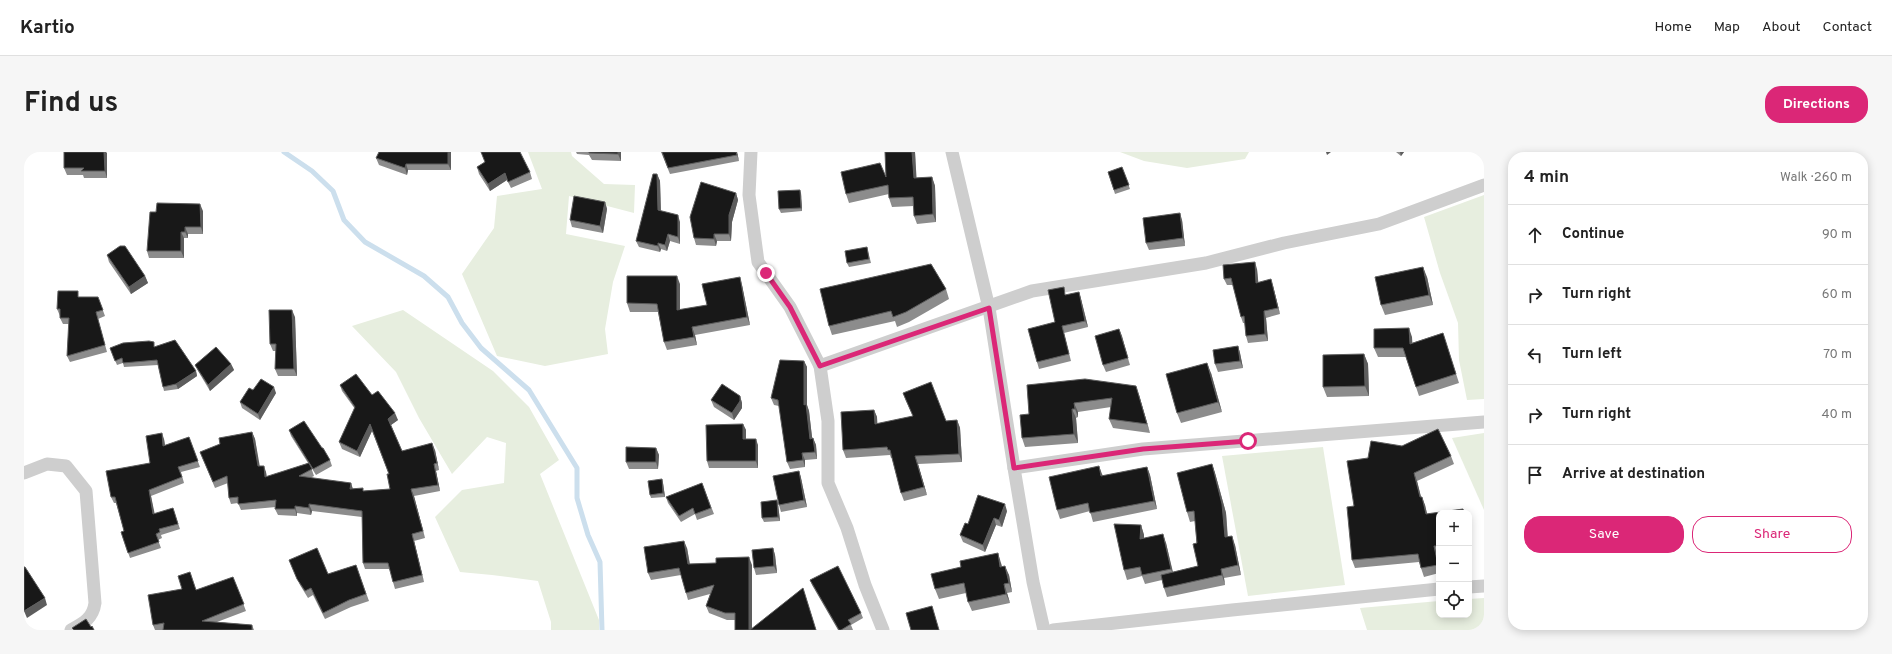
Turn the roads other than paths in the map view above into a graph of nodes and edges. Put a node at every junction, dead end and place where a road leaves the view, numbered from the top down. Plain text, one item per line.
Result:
1 (751, 152) edge
2 (952, 152) edge
3 (1484, 185) edge
4 (989, 308) junction
5 (820, 366) junction
6 (1484, 422) edge
7 (1014, 468) junction
8 (24, 473) edge
9 (1484, 586) edge
10 (1472, 587) edge
11 (1436, 590) edge
12 (71, 630) edge
13 (883, 630) edge
14 (1044, 630) edge
15 (1053, 630) edge

1 - 5 street
2 - 4 street
3 - 4 street
4 - 5 street
4 - 7 street
5 - 13 street
6 - 7 street
7 - 14 street
8 - 12 street
9 - 10 street
11 - 15 street

